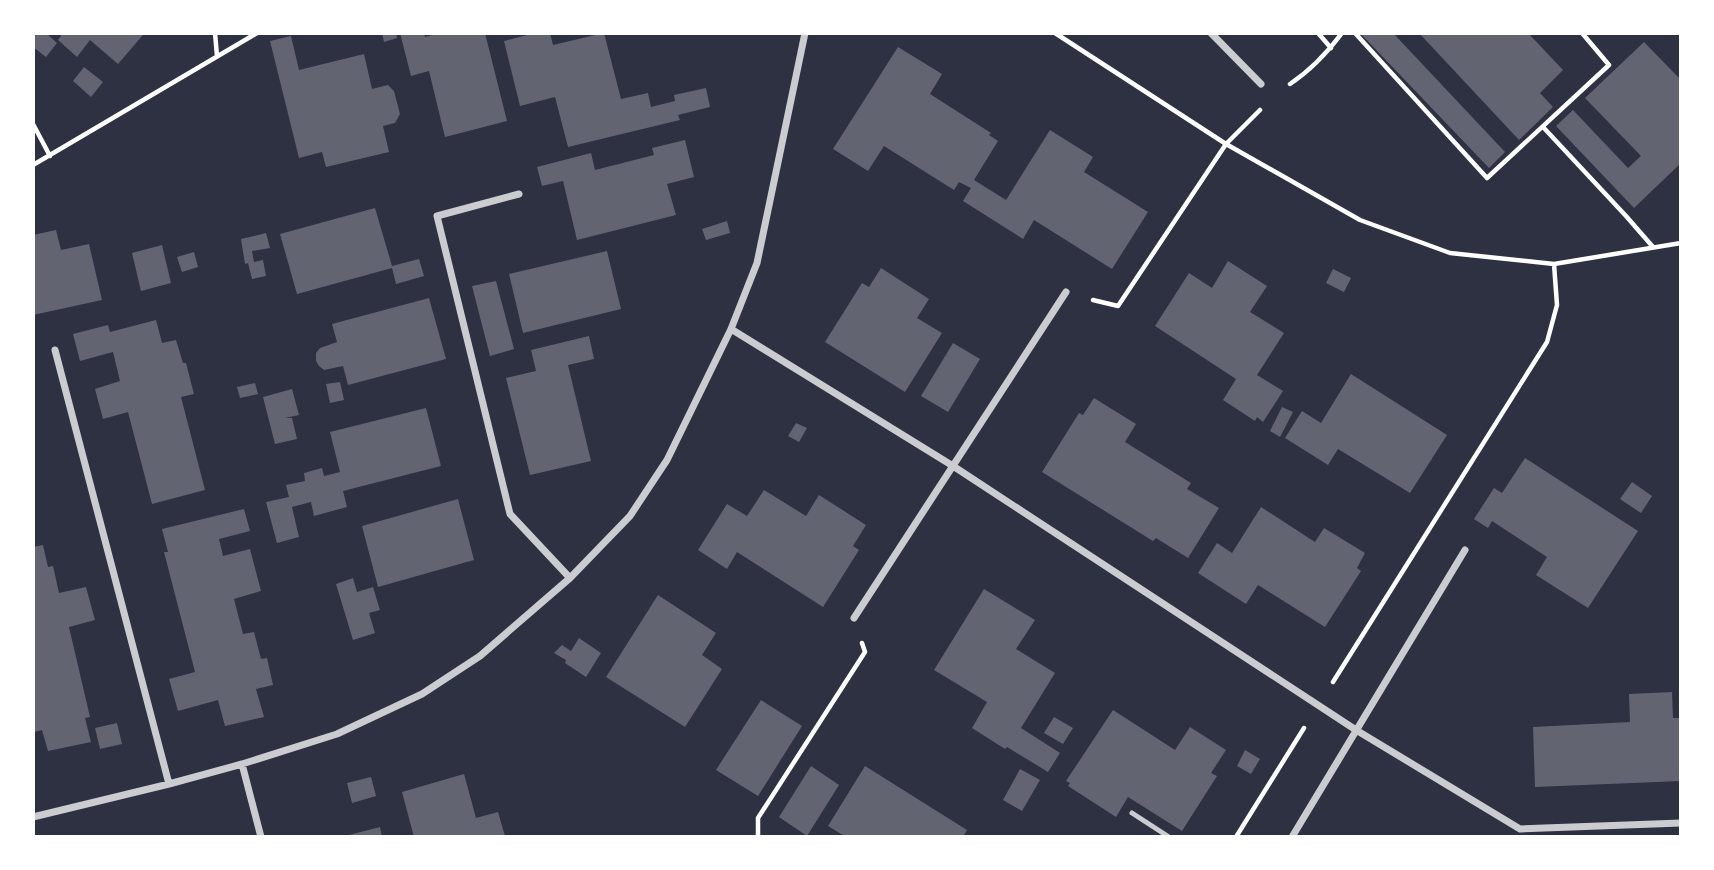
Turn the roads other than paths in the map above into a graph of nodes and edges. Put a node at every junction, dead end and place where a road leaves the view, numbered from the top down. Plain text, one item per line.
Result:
1 (804, 33) edge
2 (1211, 33) edge
3 (1261, 84) dead end
4 (519, 194) dead end
5 (1066, 292) road end
6 (731, 329) junction
7 (55, 351) dead end
8 (953, 466) junction
9 (1465, 550) dead end
10 (570, 578) junction
11 (854, 618) road end
12 (1356, 730) junction
13 (242, 764) junction
14 (169, 784) junction
15 (1132, 813) dead end
16 (33, 817) edge
17 (1681, 823) edge
18 (261, 837) edge
19 (1169, 837) edge
20 (1292, 837) edge

1 - 6 street
2 - 3 street
4 - 10 street
5 - 8 street
6 - 8 street
6 - 10 street
7 - 14 street
8 - 11 street
8 - 12 street
9 - 12 street
10 - 13 street
12 - 17 street
12 - 20 street
13 - 14 street
13 - 18 street
14 - 16 street
15 - 19 lane

